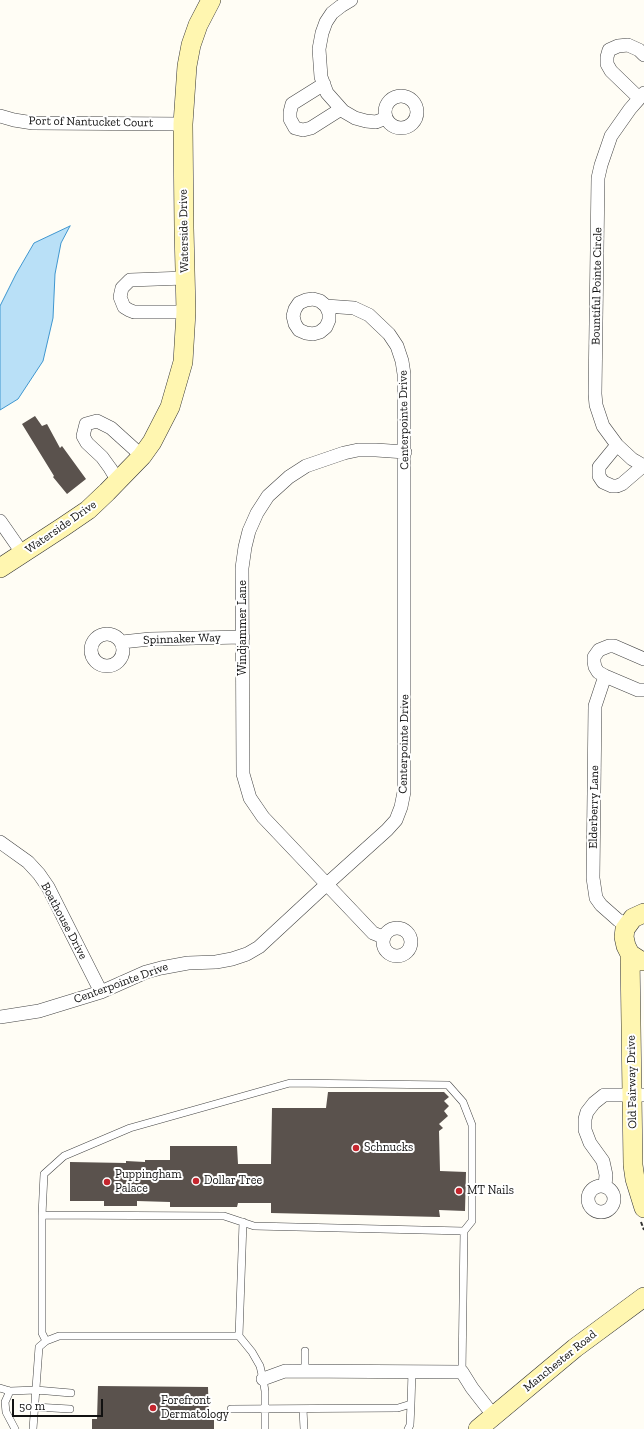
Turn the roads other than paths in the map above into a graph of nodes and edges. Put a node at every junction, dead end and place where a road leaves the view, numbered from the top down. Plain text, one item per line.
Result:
1 (210, 0) edge
2 (351, 0) edge
3 (644, 55) edge
4 (324, 84) junction
5 (642, 96) edge
6 (341, 109) junction
7 (0, 116) edge
8 (386, 118) dead end
9 (184, 124) junction
10 (186, 278) junction
11 (326, 306) dead end
12 (186, 312) junction
13 (617, 445) junction
14 (405, 452) junction
15 (142, 456) junction
16 (643, 466) edge
17 (118, 481) junction
18 (0, 521) edge
19 (23, 554) junction
20 (0, 568) edge
21 (243, 637) junction
22 (122, 642) dead end
23 (644, 659) edge
24 (605, 676) junction
25 (644, 690) edge
26 (0, 842) edge
27 (326, 884) junction
28 (644, 913) edge
29 (627, 925) junction
30 (383, 937) dead end
31 (637, 957) edge
32 (101, 992) junction
33 (0, 1017) edge
34 (638, 1095) edge
35 (605, 1186) dead end
36 (644, 1208) edge
37 (42, 1215) junction
38 (243, 1222) junction
39 (464, 1231) junction
40 (644, 1296) edge
41 (239, 1336) junction
42 (46, 1341) junction
43 (304, 1351) dead end
44 (305, 1371) junction
45 (412, 1371) junction
46 (462, 1372) junction
47 (263, 1379) junction
48 (0, 1388) edge
49 (36, 1390) junction
50 (10, 1391) junction
51 (71, 1393) dead end
52 (411, 1404) junction
53 (35, 1407) junction
54 (70, 1409) dead end
55 (231, 1409) dead end
56 (303, 1409) junction
57 (265, 1410) junction
58 (493, 1416) junction
59 (15, 1429) edge
60 (34, 1429) edge
61 (265, 1429) edge
62 (304, 1429) edge
63 (408, 1429) edge
64 (478, 1429) edge

1 - 9 street, Waterside Drive
2 - 4 street
3 - 5 street, Bountiful Pointe Circle
4 - 6 street
4 - 6 street
5 - 13 street, Bountiful Pointe Circle
6 - 8 street
7 - 9 street, Port of Nantucket Court
9 - 10 street, Waterside Drive
10 - 12 street, Waterside Drive
10 - 12 street
11 - 14 street, Centerpointe Drive
12 - 15 street, Waterside Drive
13 - 16 street, Bountiful Pointe Circle
13 - 16 street
14 - 21 street, Windjammer Lane
14 - 27 street, Centerpointe Drive
15 - 17 street, Waterside Drive
15 - 17 street
17 - 19 street, Waterside Drive
18 - 19 street
19 - 20 street, Waterside Drive
21 - 22 street, Spinnaker Way
21 - 27 street, Windjammer Lane
23 - 24 street
24 - 25 street
24 - 29 street, Elderberry Lane
26 - 32 street, Boathouse Drive
27 - 30 street, Windjammer Lane
27 - 32 street, Centerpointe Drive
28 - 29 street
29 - 31 street, Old Fairway Drive
31 - 34 street, Old Fairway Drive
32 - 33 street, Centerpointe Drive
34 - 35 street
34 - 36 street, Old Fairway Drive
37 - 38 lane
37 - 39 lane
37 - 42 lane
38 - 39 lane
38 - 41 lane
39 - 46 lane
40 - 58 street, Manchester Road
41 - 42 lane
41 - 47 lane
42 - 49 lane
43 - 44 lane
44 - 45 street
44 - 47 street
45 - 46 street
45 - 52 lane
46 - 58 street
47 - 57 lane
48 - 50 lane
49 - 50 lane
49 - 51 lane
49 - 53 lane
50 - 59 lane
52 - 56 lane
52 - 63 lane
53 - 54 lane
53 - 60 lane
55 - 57 lane
56 - 57 lane
56 - 62 lane
57 - 61 lane
58 - 64 street, Manchester Road

